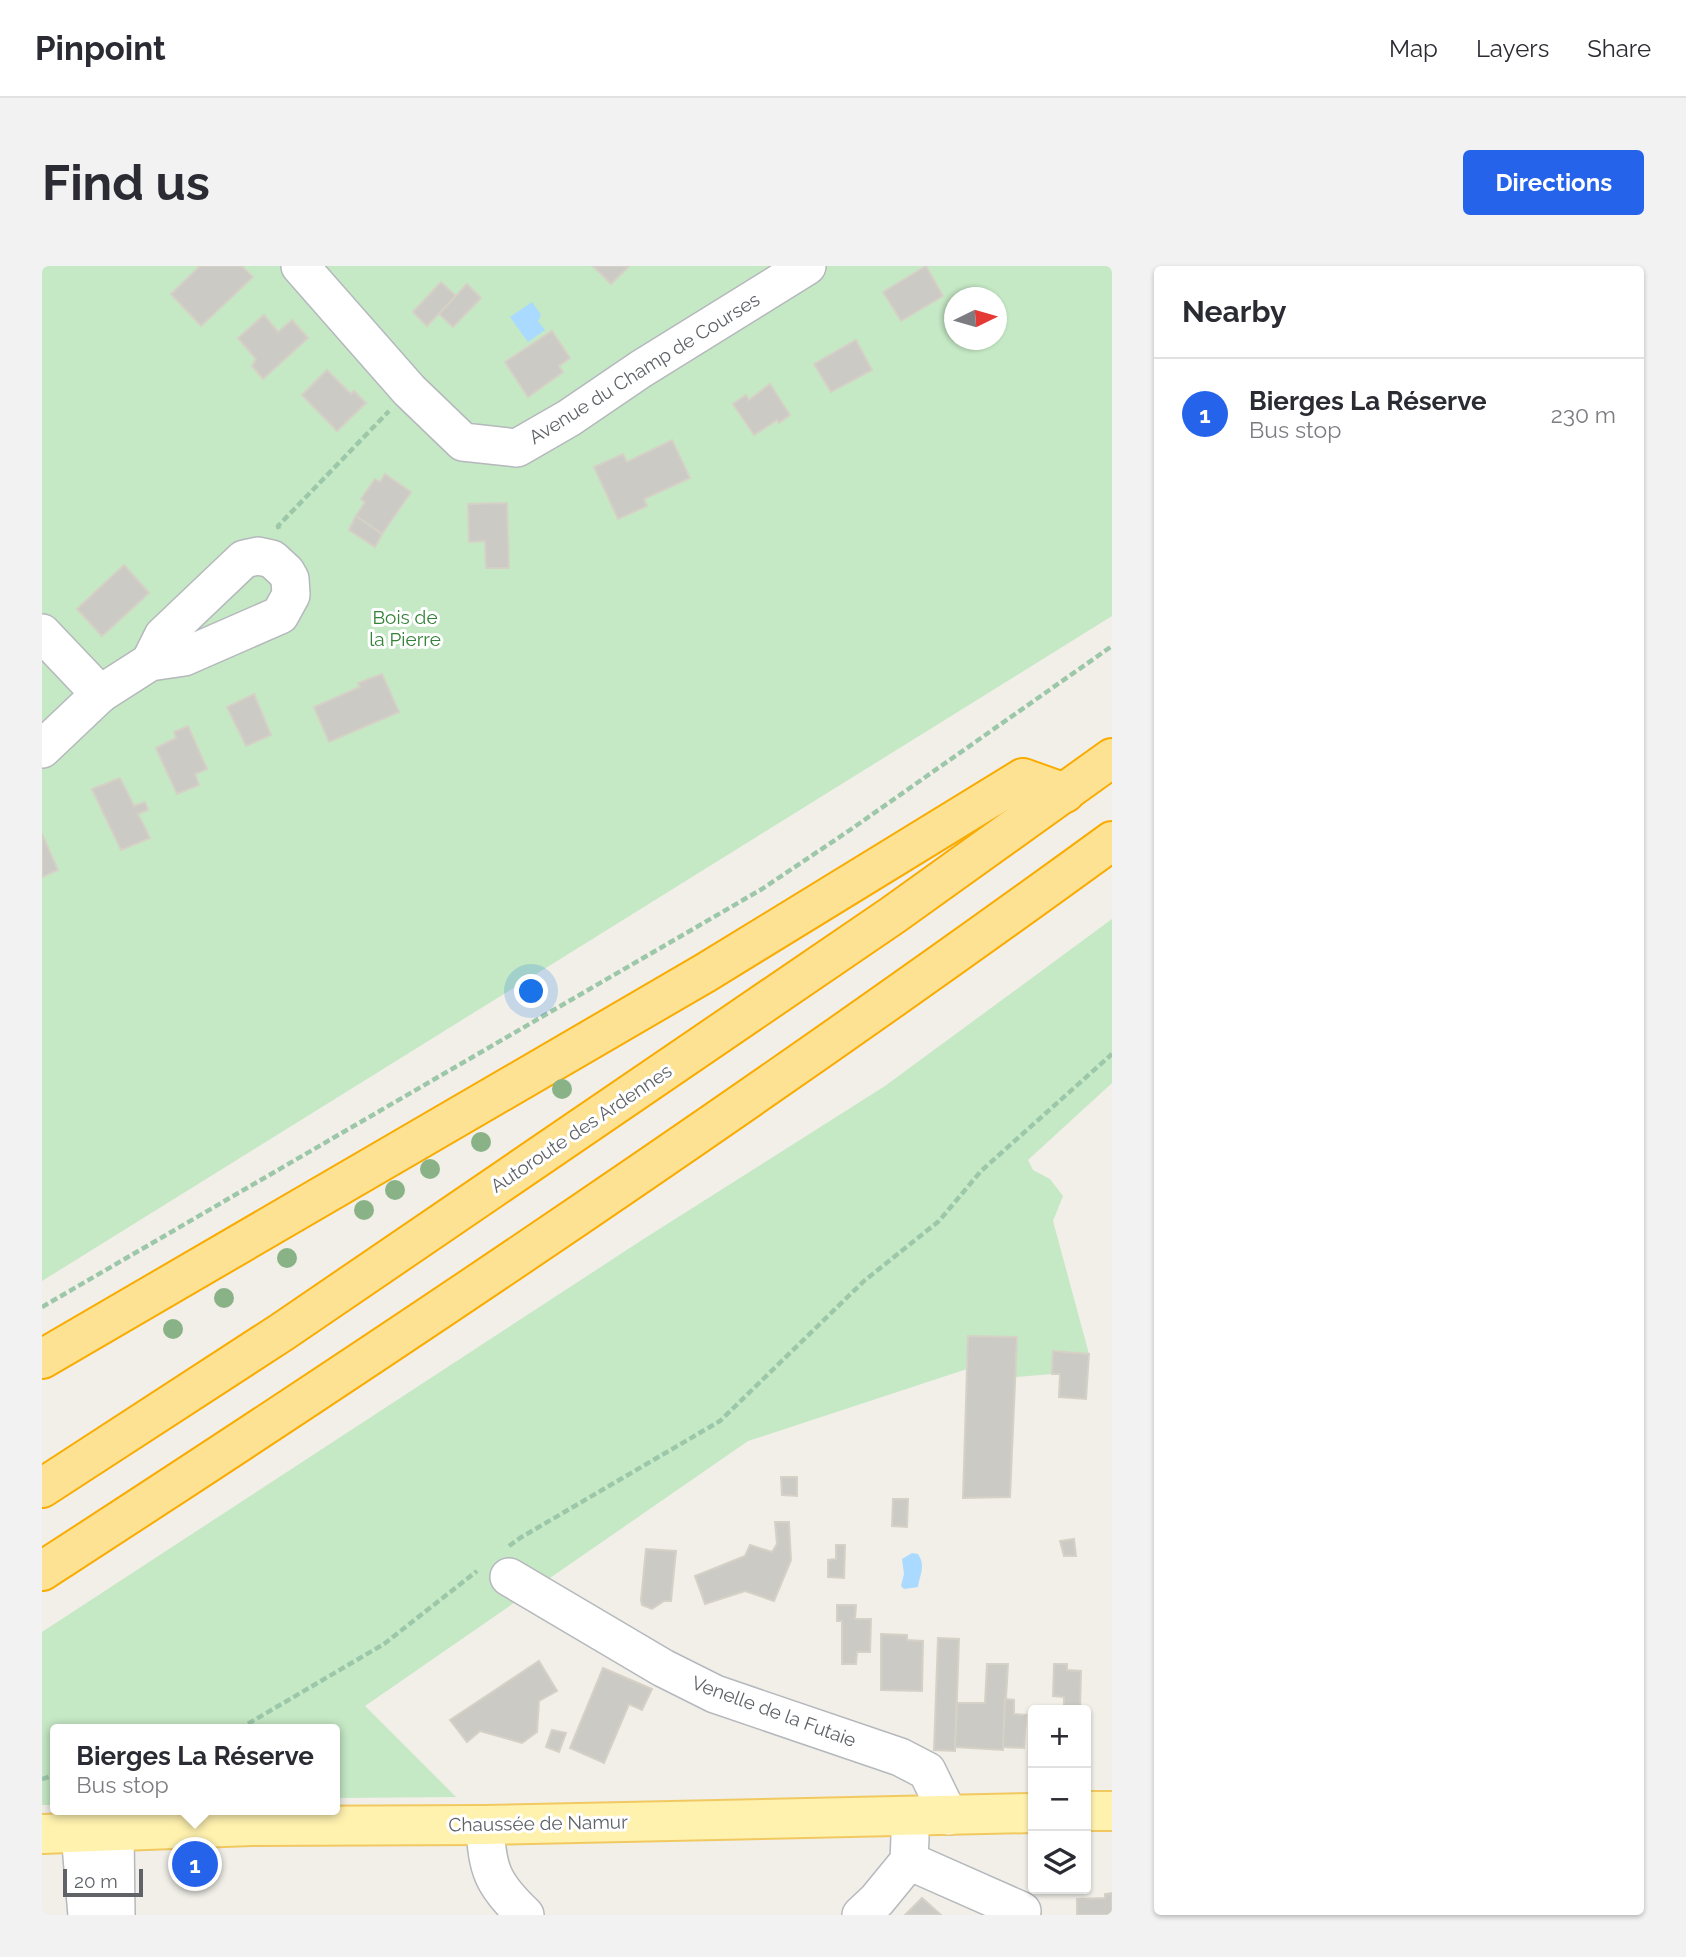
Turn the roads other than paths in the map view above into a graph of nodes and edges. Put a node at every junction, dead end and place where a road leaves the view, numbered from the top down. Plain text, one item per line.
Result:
1 (300, 266) edge
2 (807, 266) edge
3 (42, 634) edge
4 (150, 662) junction
5 (100, 694) junction
6 (42, 749) edge
7 (1112, 758) edge
8 (1065, 793) junction
9 (1112, 841) edge
10 (42, 1359) edge
11 (42, 1488) edge
12 (496, 1567) road end
13 (42, 1571) edge
14 (1091, 1811) edge
15 (1112, 1811) edge
16 (1028, 1813) edge
17 (949, 1816) junction
18 (911, 1817) junction
19 (485, 1825) junction
20 (98, 1832) junction
21 (42, 1834) edge
22 (909, 1861) junction
23 (1026, 1905) edge
24 (87, 1915) edge
25 (116, 1915) edge
26 (525, 1915) edge
27 (861, 1915) edge

1 - 2 street, Avenue du Champ de Courses
3 - 5 street
4 - 4 street
4 - 5 street
5 - 6 street
7 - 8 highway, Autoroute des Ardennes
8 - 10 highway
8 - 11 highway, Autoroute des Ardennes
9 - 13 highway
12 - 17 street, Venelle de la Futaie
14 - 15 main road
16 - 17 main road, Chaussée de Namur
17 - 18 main road, Chaussée de Namur
18 - 19 main road, Chaussée de Namur
18 - 22 street
19 - 20 main road, Chaussée de Namur
19 - 26 street
20 - 21 main road, Chaussée de Namur
20 - 24 street
20 - 25 street
22 - 23 street
22 - 27 street

